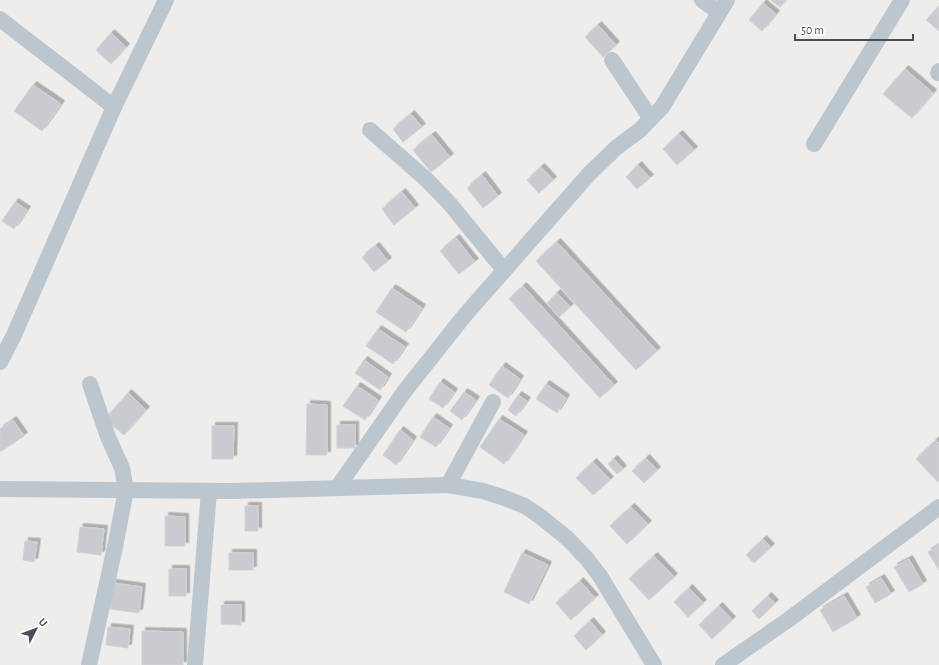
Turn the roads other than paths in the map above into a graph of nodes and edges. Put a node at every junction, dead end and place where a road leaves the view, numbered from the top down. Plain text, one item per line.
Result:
1 (166, 0) edge
2 (702, 0) edge
3 (902, 0) edge
4 (723, 6) edge
5 (0, 19) edge
6 (612, 60) dead end
7 (114, 107) junction
8 (651, 120) junction
9 (370, 130) dead end
10 (814, 144) dead end
11 (504, 270) junction
12 (0, 362) edge
13 (90, 384) dead end
14 (493, 402) dead end
15 (448, 485) junction
16 (337, 488) junction
17 (0, 489) edge
18 (126, 490) junction
19 (209, 491) junction
20 (935, 515) edge
21 (89, 665) edge
22 (195, 665) edge
23 (654, 665) edge
24 (723, 665) edge

1 - 7 street
2 - 4 street
3 - 10 street
4 - 8 street
5 - 7 street
6 - 8 street
7 - 12 street
8 - 11 street
9 - 11 street
11 - 16 street
13 - 18 street
14 - 15 street
15 - 16 street
15 - 23 street
16 - 19 street
17 - 18 street
18 - 19 street
18 - 21 street
19 - 22 street
20 - 24 street

